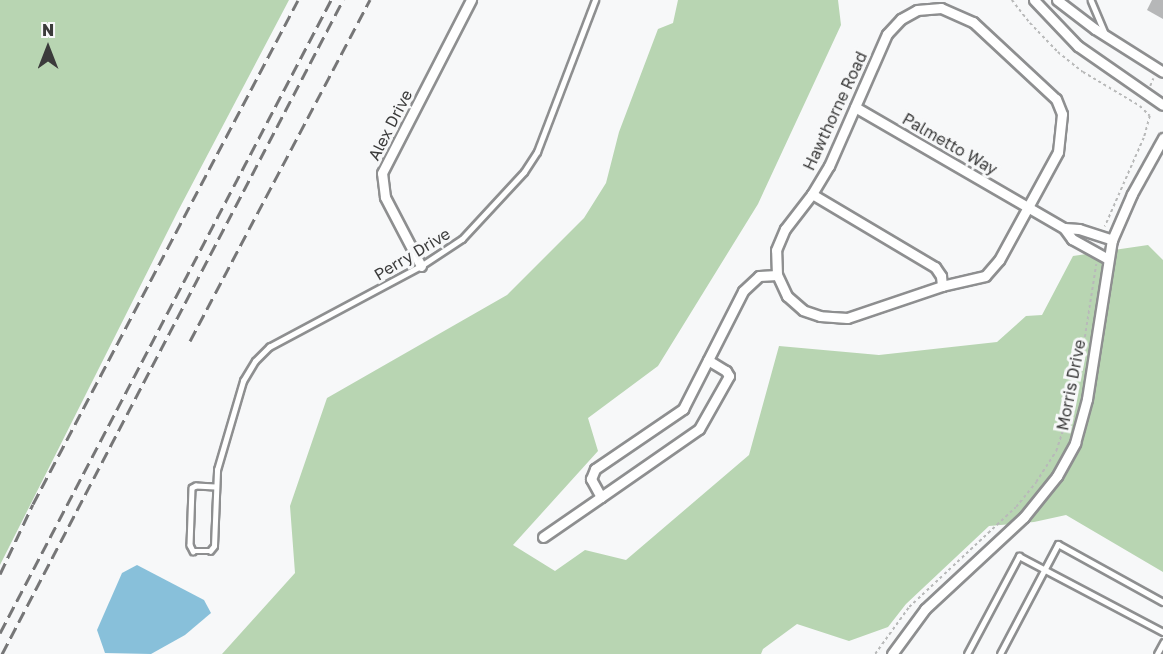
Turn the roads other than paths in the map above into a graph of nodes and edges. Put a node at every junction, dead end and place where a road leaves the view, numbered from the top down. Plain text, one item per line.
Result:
1 (471, 0) edge
2 (595, 0) edge
3 (1034, 0) edge
4 (1057, 0) edge
5 (1091, 0) edge
6 (1106, 36) junction
7 (1163, 72) edge
8 (1163, 105) edge
9 (855, 107) junction
10 (1163, 138) edge
11 (812, 194) junction
12 (1029, 208) junction
13 (1064, 228) junction
14 (1112, 240) junction
15 (1108, 259) junction
16 (421, 266) junction
17 (777, 275) junction
18 (942, 286) junction
19 (708, 360) junction
20 (215, 489) junction
21 (601, 497) junction
22 (543, 537) dead end
23 (1045, 568) junction
24 (1163, 602) edge
25 (1163, 632) edge
26 (1163, 643) edge
27 (892, 654) edge
28 (967, 654) edge
29 (1000, 654) edge
30 (1157, 654) edge

1 - 16 street, Alex Drive
2 - 16 lane, Perry Drive
3 - 8 street
4 - 6 street
5 - 6 lane
6 - 7 street
9 - 11 street, Hawthorne Road
9 - 12 street, Palmetto Way
9 - 12 street, Hawthorne Road
10 - 14 street, Morris Drive
11 - 17 street, Hawthorne Road
11 - 18 street
12 - 13 street
12 - 18 street, Hawthorne Road
13 - 14 street
13 - 15 street
14 - 15 street, Morris Drive
15 - 27 street, Morris Drive
16 - 20 lane, Perry Drive
17 - 18 street, Hawthorne Road
17 - 19 street
19 - 21 street
19 - 21 street
20 - 20 lane, Perry Drive
21 - 22 street
23 - 24 lane
23 - 25 lane
23 - 28 lane
23 - 29 lane
26 - 30 lane

